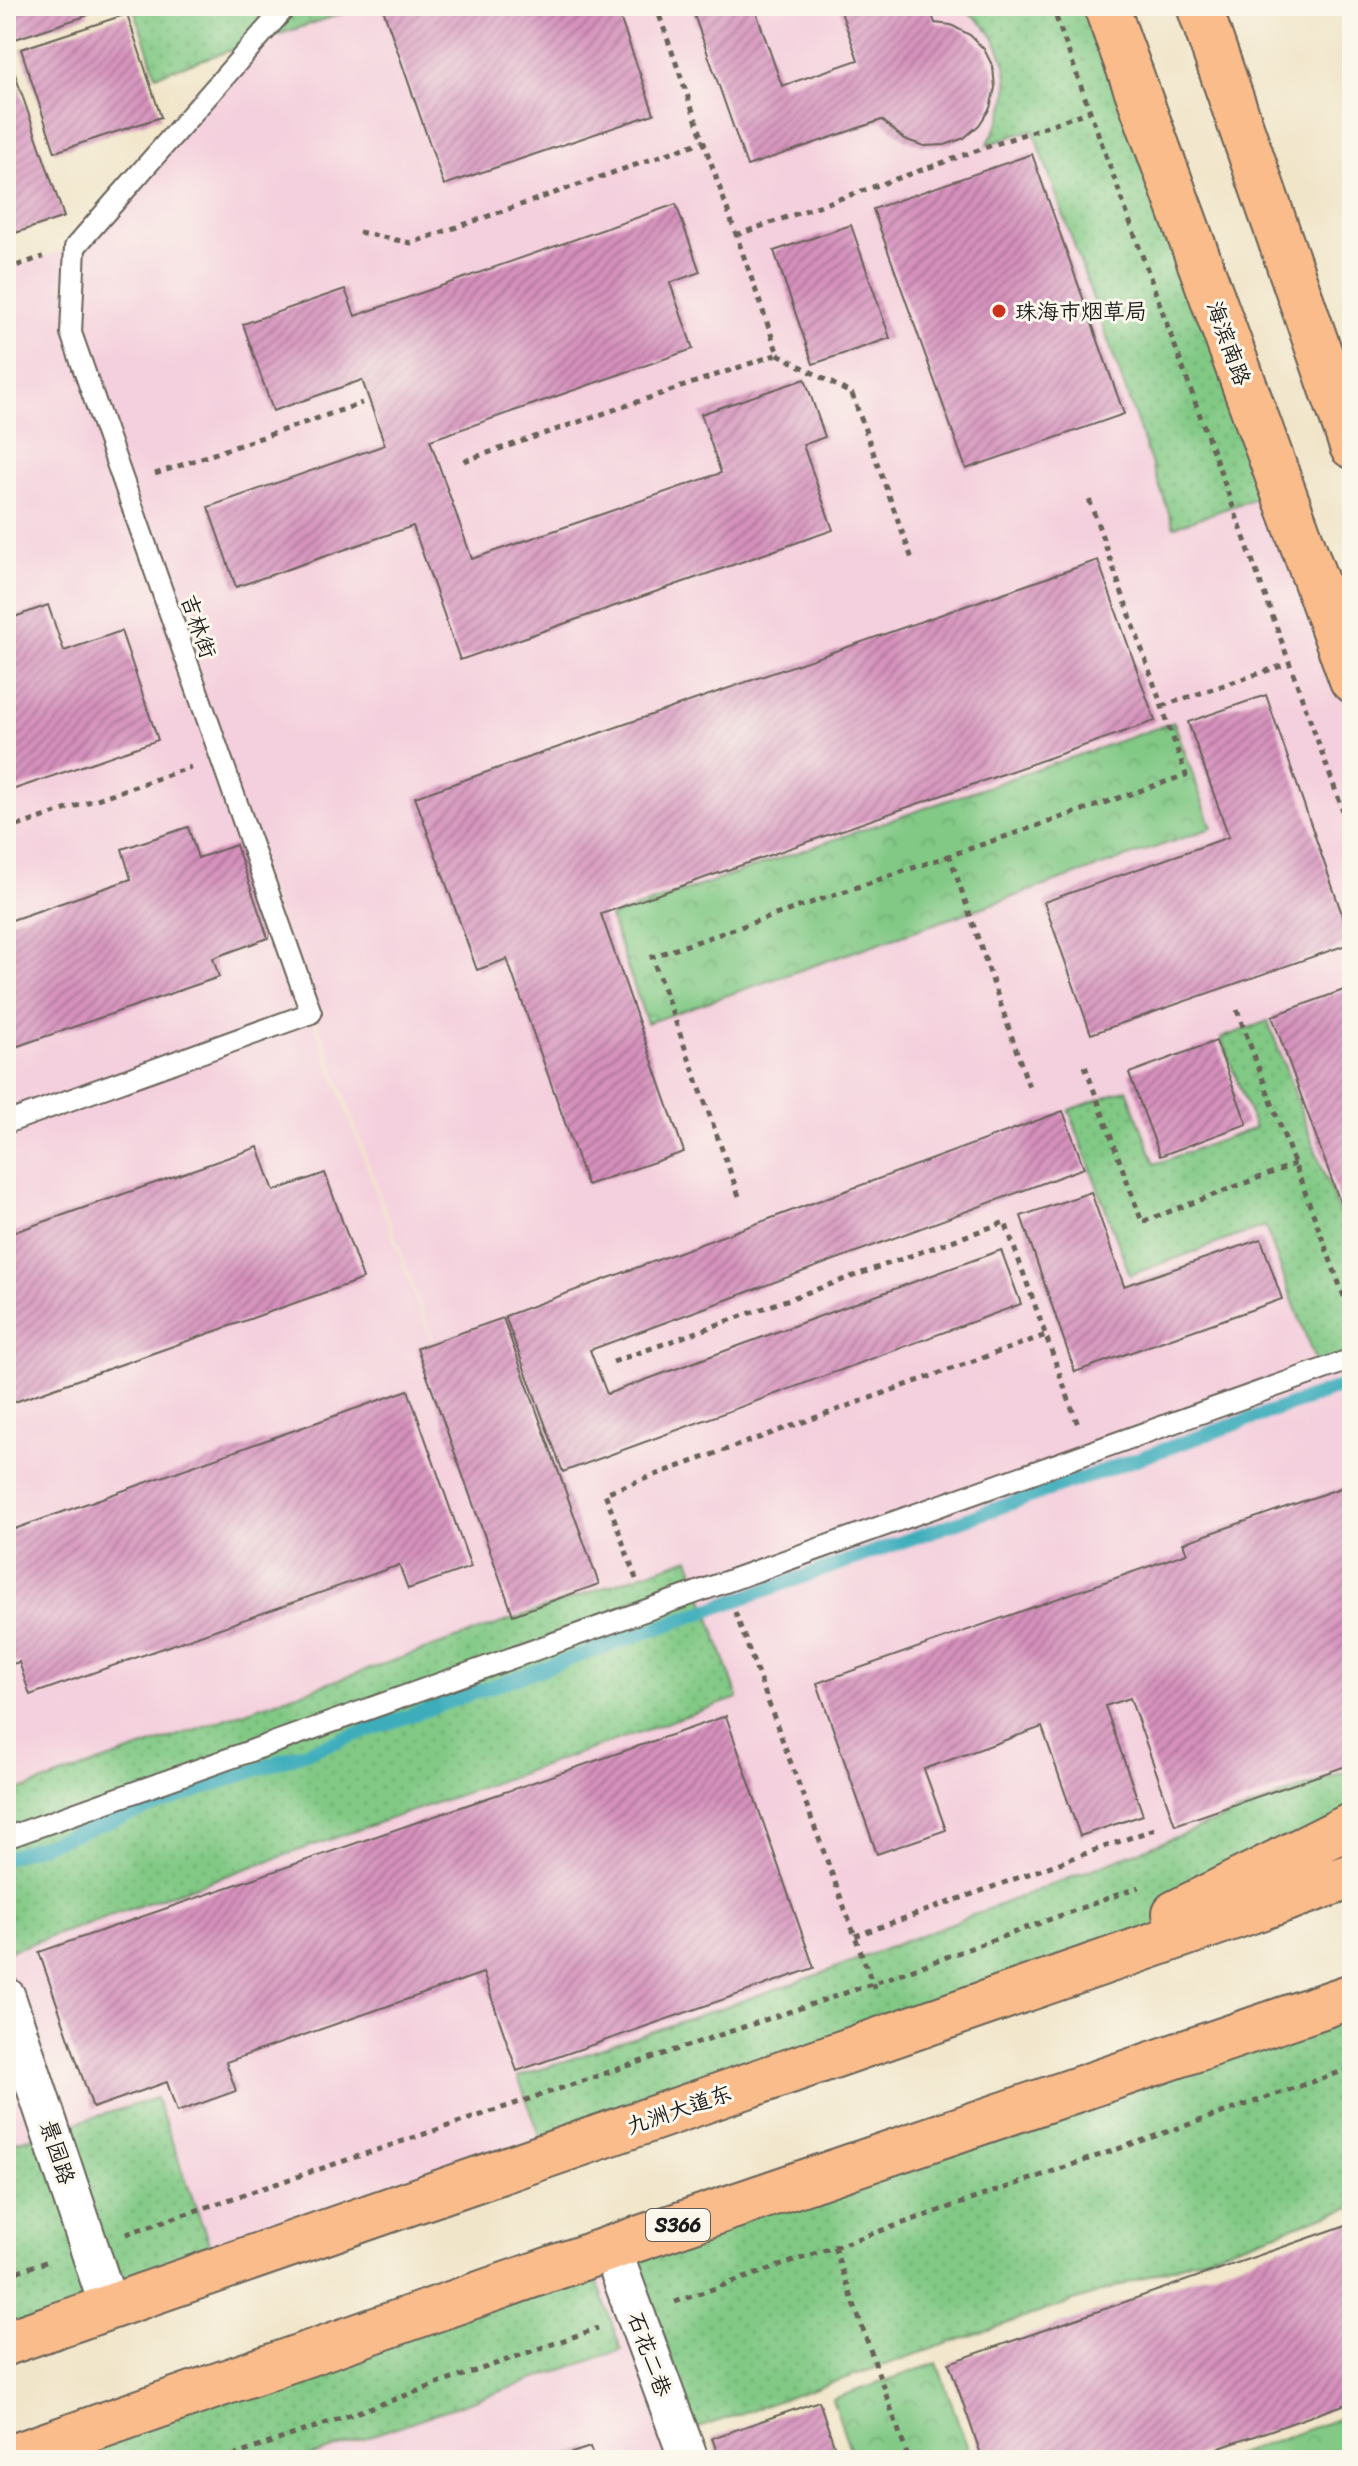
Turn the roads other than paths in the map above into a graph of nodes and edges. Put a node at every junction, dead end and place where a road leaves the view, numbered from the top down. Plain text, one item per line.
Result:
1 (284, 6) edge
2 (1106, 6) edge
3 (1199, 6) edge
4 (1352, 446) edge
5 (1346, 663) edge
6 (6, 1123) edge
7 (1352, 1359) edge
8 (1352, 1825) edge
9 (6, 1838) edge
10 (1352, 1876) edge
11 (1007, 1996) junction
12 (1352, 1996) edge
13 (6, 1997) edge
14 (611, 2248) junction
15 (109, 2307) junction
16 (6, 2343) edge
17 (6, 2459) edge
18 (689, 2460) edge

1 - 6 lane, 吉林街
2 - 5 main road, 海滨南路
3 - 4 main road
7 - 9 lane
8 - 11 main road
10 - 11 main road, 九洲大道东
11 - 15 main road, 九洲大道东
12 - 14 main road, S366
13 - 15 street, 景园路
14 - 17 main road, S366
14 - 18 street, 石花二巷
15 - 16 main road, 九洲大道东

